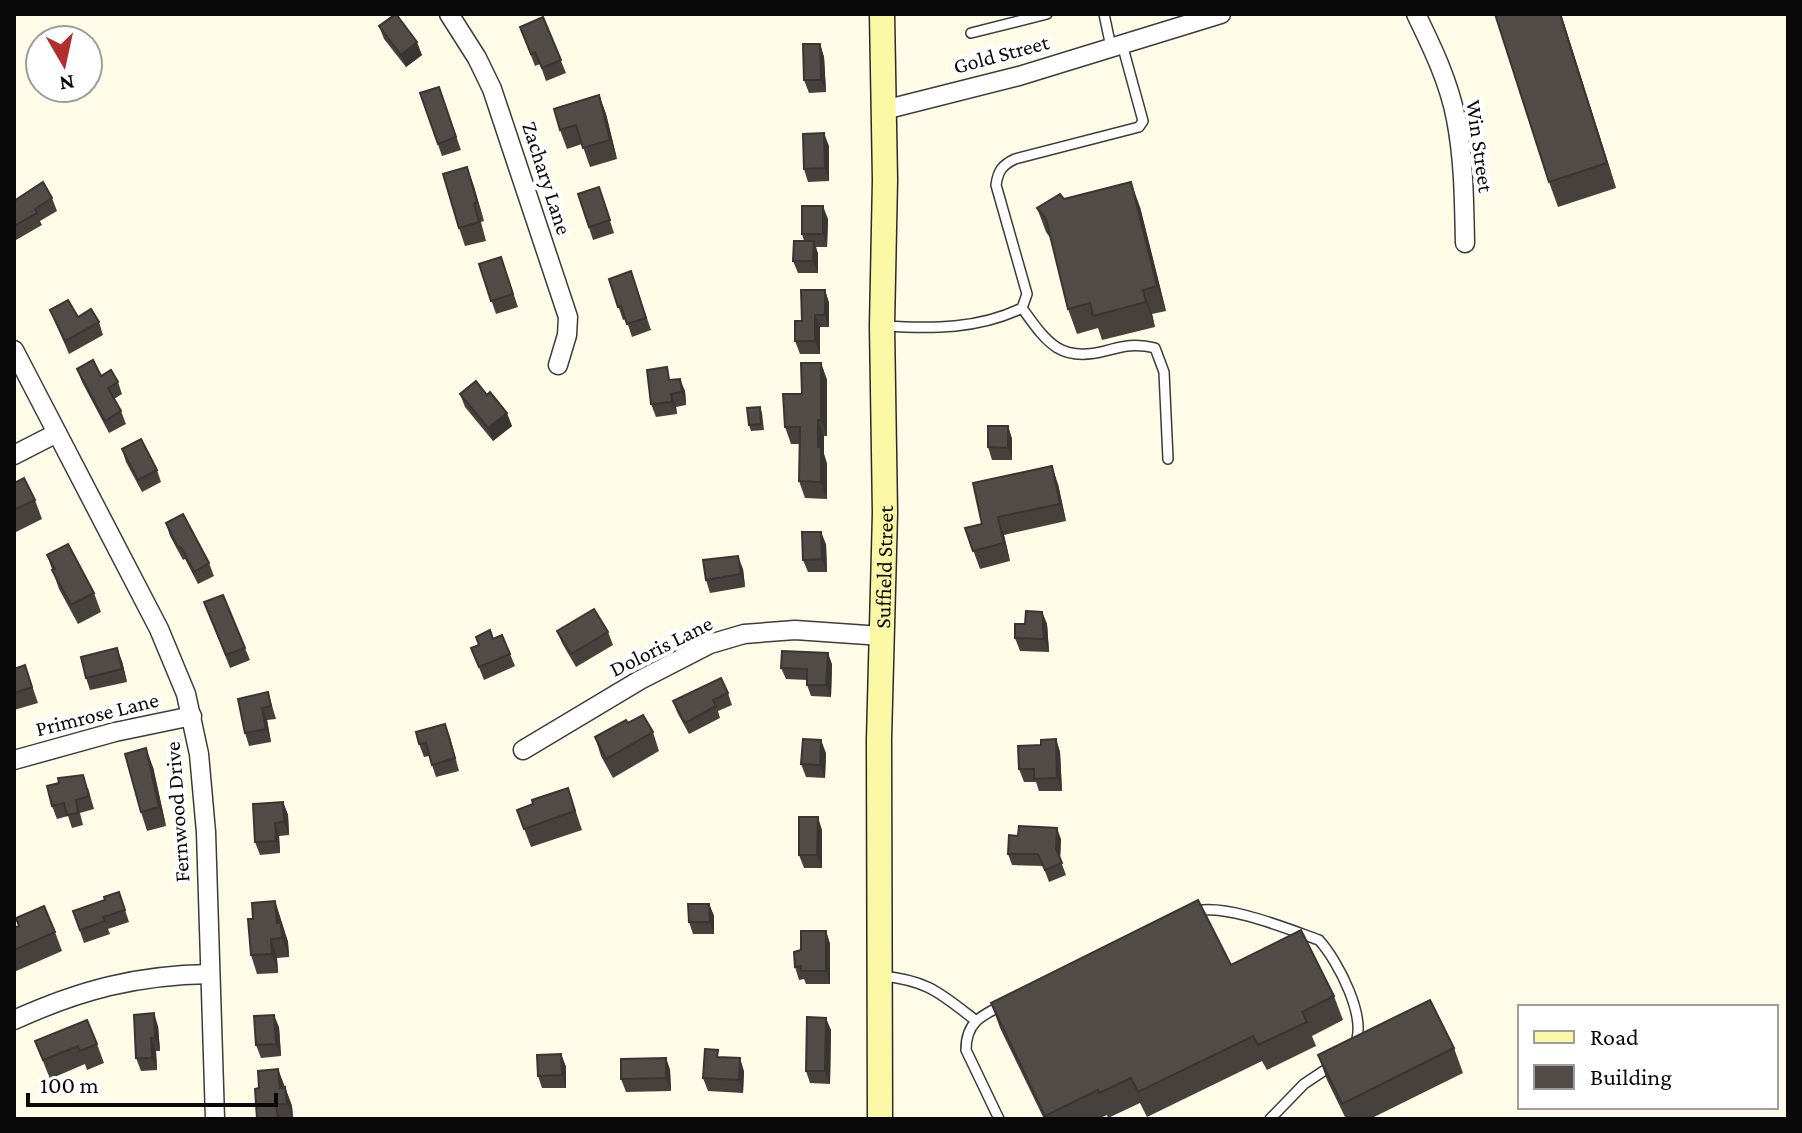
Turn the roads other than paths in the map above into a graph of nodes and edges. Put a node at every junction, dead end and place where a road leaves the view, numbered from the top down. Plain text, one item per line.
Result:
1 (449, 14) edge
2 (882, 14) edge
3 (1047, 14) edge
4 (1104, 14) edge
5 (1221, 14) edge
6 (1416, 14) edge
7 (971, 33) dead end
8 (1117, 46) junction
9 (884, 110) junction
10 (1465, 243) dead end
11 (1022, 308) junction
12 (882, 326) junction
13 (14, 350) edge
14 (558, 365) dead end
15 (57, 433) junction
16 (14, 455) edge
17 (1168, 459) dead end
18 (882, 636) junction
19 (192, 716) junction
20 (523, 750) dead end
21 (14, 760) edge
22 (1182, 915) edge
23 (210, 974) junction
24 (881, 976) junction
25 (1008, 1002) edge
26 (14, 1020) edge
27 (975, 1020) junction
28 (215, 1119) edge
29 (880, 1119) edge
30 (999, 1119) edge
31 (1270, 1119) edge

1 - 14 street, Zachary Lane
2 - 9 main road, Suffield Street
3 - 7 lane
4 - 8 lane
5 - 8 street, Gold Street
6 - 10 street, Win Street
8 - 9 street, Gold Street
8 - 11 lane
9 - 12 main road, Suffield Street
11 - 12 lane
11 - 17 lane
12 - 18 main road, Suffield Street
13 - 15 street, Fernwood Drive
15 - 16 street
15 - 19 street, Fernwood Drive
18 - 20 street, Doloris Lane
18 - 24 main road, Suffield Street
19 - 21 street, Primrose Lane
19 - 23 street, Fernwood Drive
22 - 31 lane
23 - 26 street
23 - 28 street, Fernwood Drive
24 - 27 lane
24 - 29 main road, Suffield Street
25 - 27 lane
27 - 30 lane

